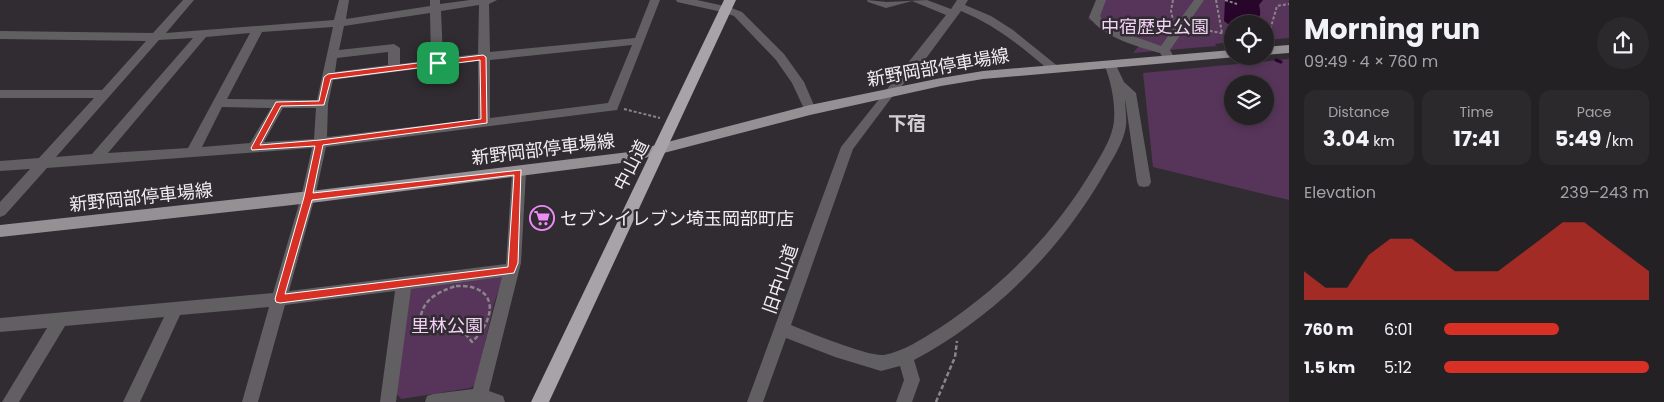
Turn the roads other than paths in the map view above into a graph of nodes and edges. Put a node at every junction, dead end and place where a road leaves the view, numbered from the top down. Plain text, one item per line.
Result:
1 (189, 0) edge
2 (344, 0) edge
3 (655, 0) edge
4 (681, 0) edge
5 (872, 0) edge
6 (908, 0) edge
7 (917, 0) edge
8 (1101, 0) edge
9 (1199, 0) edge
10 (485, 1) edge
11 (435, 4) edge
12 (728, 5) edge
13 (959, 7) edge
14 (339, 22) junction
15 (258, 29) junction
16 (203, 33) junction
17 (0, 35) edge
18 (156, 37) junction
19 (638, 41) junction
20 (1289, 49) edge
21 (1274, 50) edge
22 (1167, 54) junction
23 (1224, 54) edge
24 (332, 55) junction
25 (483, 57) junction
26 (438, 63) junction
27 (1110, 64) junction
28 (394, 68) junction
29 (1054, 68) junction
30 (328, 77) junction
31 (1118, 84) junction
32 (0, 94) edge
33 (105, 94) junction
34 (888, 94) junction
35 (218, 104) junction
36 (279, 104) junction
37 (322, 104) junction
38 (810, 110) junction
39 (484, 121) junction
40 (320, 143) junction
41 (254, 148) junction
42 (660, 150) junction
43 (192, 153) junction
44 (95, 160) junction
45 (43, 164) junction
46 (0, 166) edge
47 (519, 172) junction
48 (1144, 182) dead end
49 (308, 197) junction
50 (0, 211) edge
51 (0, 231) edge
52 (511, 270) junction
53 (404, 282) junction
54 (280, 299) junction
55 (175, 309) junction
56 (60, 320) junction
57 (0, 325) edge
58 (782, 329) junction
59 (904, 357) junction
60 (480, 396) junction
61 (10, 402) edge
62 (131, 402) edge
63 (250, 402) edge
64 (388, 402) edge
65 (433, 402) edge
66 (497, 402) edge
67 (540, 402) edge
68 (755, 402) edge
69 (904, 402) edge

1 - 18 street
2 - 14 street
3 - 19 street
4 - 12 street
5 - 6 street
7 - 13 street
8 - 22 street
9 - 22 street
10 - 11 street
10 - 25 street
11 - 14 street
11 - 26 street
12 - 38 street
12 - 42 highway, 中山道
13 - 29 street
13 - 34 street, 旧中山道
14 - 15 street
14 - 24 street
15 - 16 street
15 - 35 street
16 - 18 street
16 - 44 street
17 - 18 street
18 - 33 street
19 - 25 street
19 - 39 street
20 - 21 main road
22 - 23 main road, 新野岡部停車場線
22 - 27 main road, 新野岡部停車場線
24 - 28 street
24 - 30 street
25 - 26 street
25 - 39 street
26 - 28 street
27 - 29 main road, 新野岡部停車場線
27 - 31 street
28 - 30 street
29 - 34 main road, 新野岡部停車場線
30 - 37 street
31 - 48 street
31 - 59 street
32 - 33 street
33 - 45 street
34 - 38 main road, 新野岡部停車場線
34 - 58 street, 旧中山道
35 - 36 street
35 - 43 street
36 - 37 street
36 - 41 street
37 - 40 street
38 - 42 main road, 新野岡部停車場線
39 - 40 street
40 - 41 street
40 - 49 street
41 - 43 street
42 - 47 main road, 新野岡部停車場線
42 - 67 highway, 中山道
43 - 44 street
44 - 45 street
45 - 46 street
45 - 50 street
47 - 49 main road, 新野岡部停車場線
47 - 52 street
49 - 51 main road, 新野岡部停車場線
49 - 54 street
52 - 53 street
52 - 60 street
53 - 54 street
53 - 64 street
54 - 55 street
54 - 63 street
55 - 56 street
55 - 62 street
56 - 57 street
56 - 61 street
58 - 59 street
58 - 68 street, 旧中山道
59 - 69 street
60 - 65 street
60 - 66 street

